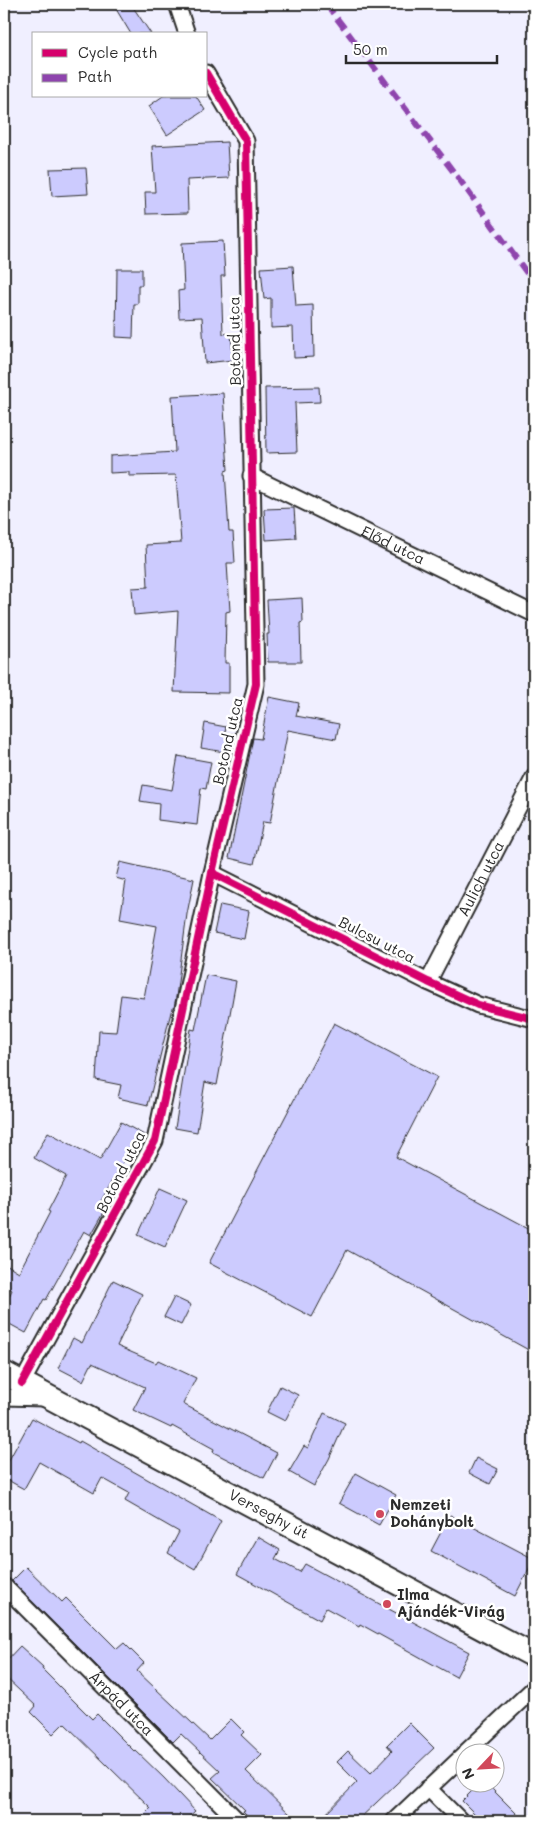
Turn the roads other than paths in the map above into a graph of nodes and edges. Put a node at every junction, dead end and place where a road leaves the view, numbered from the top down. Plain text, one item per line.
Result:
1 (177, 4) edge
2 (186, 32) edge
3 (208, 76) edge
4 (251, 476) junction
5 (534, 614) edge
6 (534, 776) edge
7 (212, 873) junction
8 (428, 982) junction
9 (534, 1019) edge
10 (13, 1378) edge
11 (4, 1397) edge
12 (50, 1398) junction
13 (4, 1586) edge
14 (534, 1656) edge
15 (534, 1688) edge
16 (478, 1742) edge
17 (456, 1762) edge
18 (428, 1788) junction
19 (238, 1821) edge
20 (394, 1821) edge
21 (461, 1821) edge

1 - 2 street
3 - 4 street, Botond utca
4 - 5 street, Előd utca
4 - 7 street, Botond utca
6 - 8 street, Aulich utca
7 - 8 street, Bulcsu utca
7 - 10 street, Botond utca
8 - 9 street, Bulcsu utca
10 - 12 main road, Verseghy út
11 - 12 street
12 - 14 main road, Verseghy út
13 - 19 street, Árpád utca
15 - 16 street
17 - 18 street
18 - 20 street
18 - 21 street

